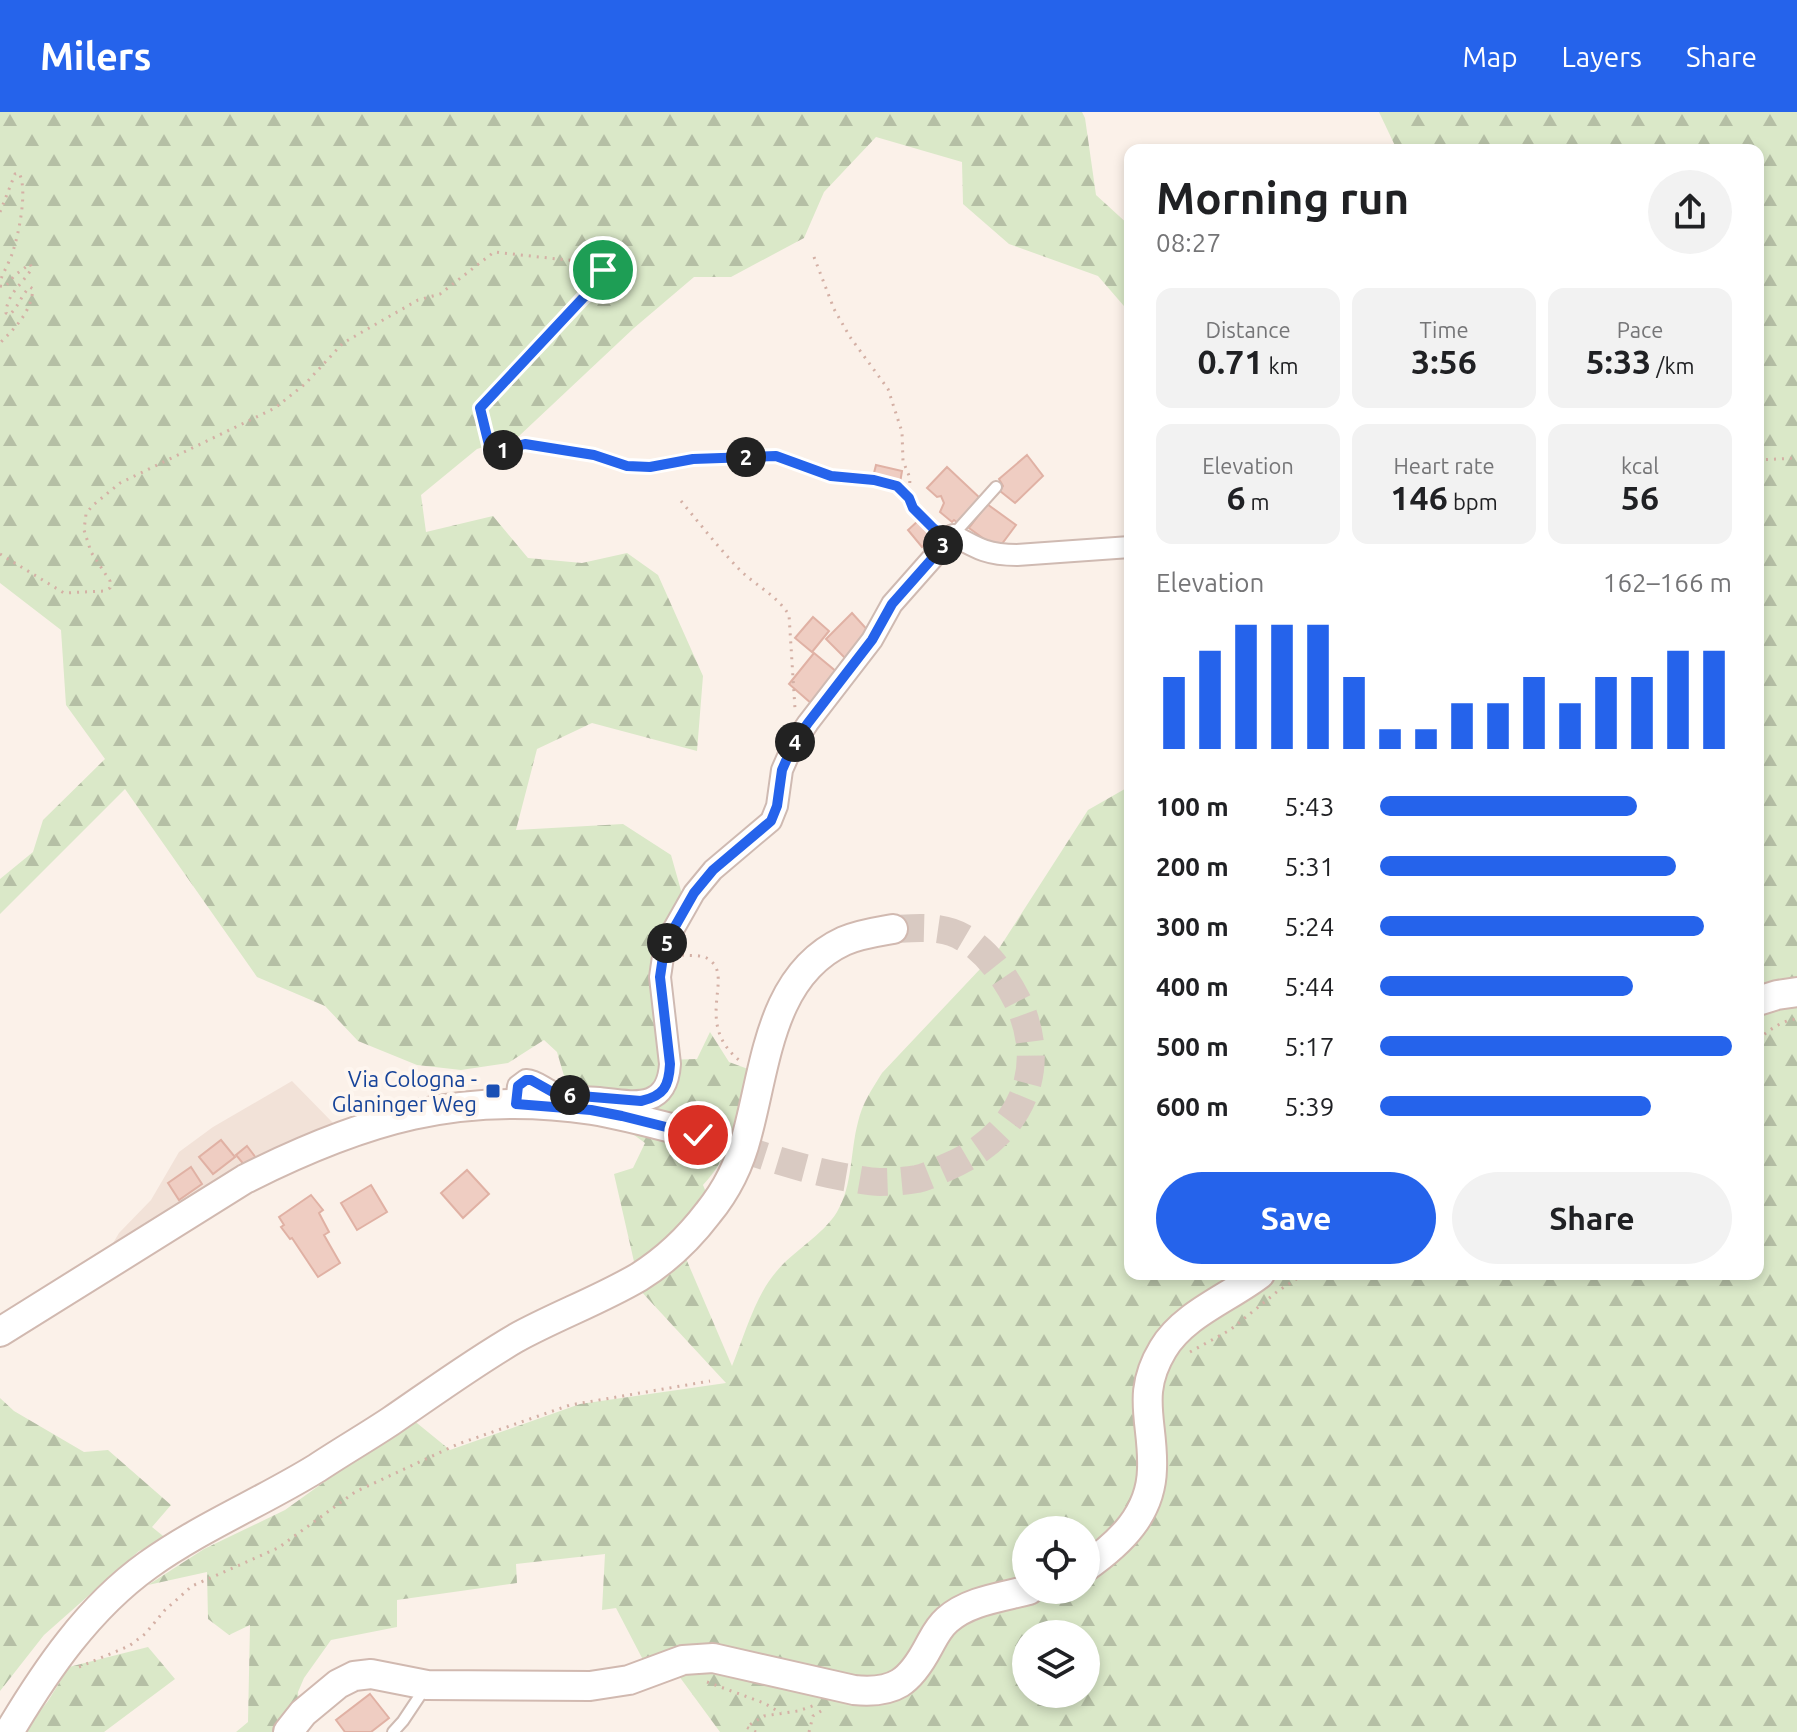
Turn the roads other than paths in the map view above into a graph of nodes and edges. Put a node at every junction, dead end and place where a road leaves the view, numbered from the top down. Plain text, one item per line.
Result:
1 (996, 487) dead end
2 (953, 535) junction
3 (1124, 547) edge
4 (893, 929) tunnel mouth
5 (1797, 992) edge
6 (1764, 999) edge
7 (516, 1104) junction
8 (698, 1135) tunnel mouth
9 (1251, 1280) edge
10 (0, 1332) edge
11 (1100, 1556) edge
12 (1012, 1594) edge
13 (427, 1685) junction
14 (9, 1732) edge
15 (288, 1732) edge
16 (393, 1732) edge

1 - 2 lane
2 - 3 street
2 - 7 street
4 - 14 main road
5 - 6 main road
7 - 8 main road
7 - 10 main road
9 - 11 main road
12 - 13 main road
13 - 15 main road
13 - 16 lane

